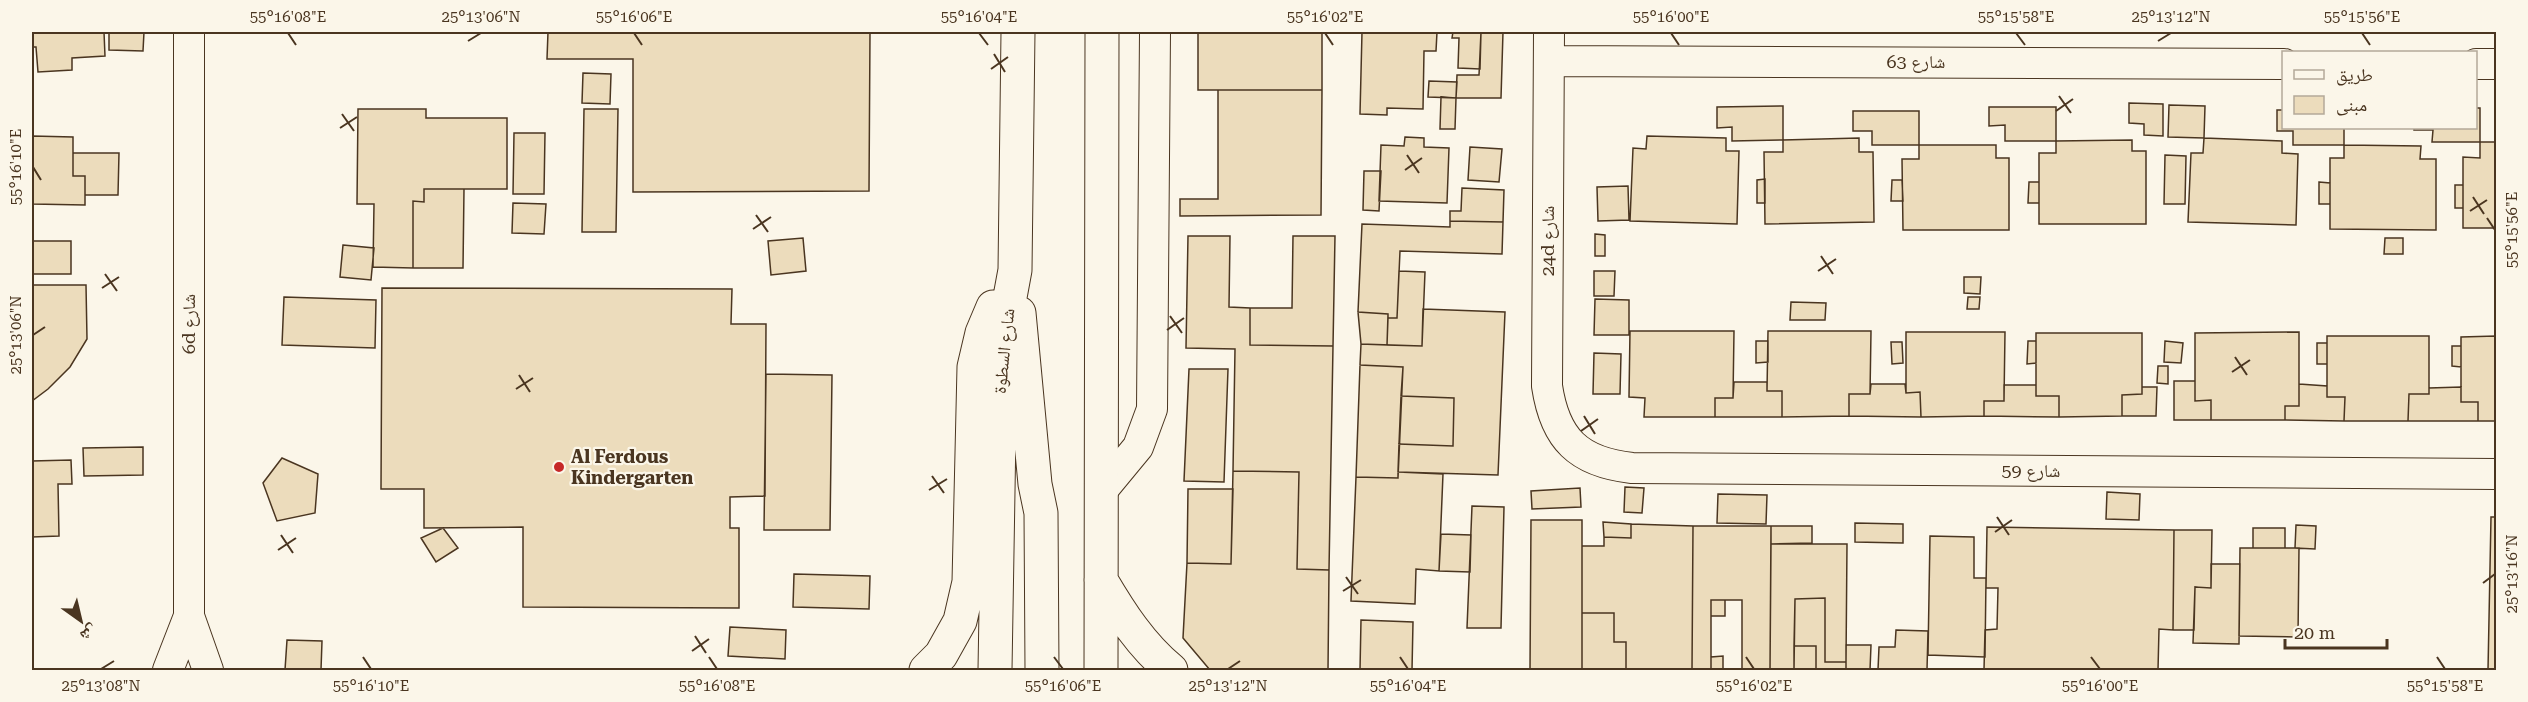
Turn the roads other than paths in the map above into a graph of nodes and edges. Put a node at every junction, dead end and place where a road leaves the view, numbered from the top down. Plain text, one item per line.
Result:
1 (189, 32) edge
2 (1018, 32) edge
3 (1102, 32) edge
4 (1155, 32) edge
5 (1549, 32) edge
6 (1549, 61) junction
7 (2282, 64) edge
8 (2477, 64) edge
9 (2496, 64) edge
10 (1015, 270) junction
11 (1570, 446) joint
12 (2496, 474) edge
13 (1100, 493) junction
14 (1100, 578) junction
15 (189, 616) junction
16 (168, 670) edge
17 (208, 670) edge
18 (926, 670) edge
19 (995, 670) edge
20 (1042, 670) edge
21 (1101, 670) edge
22 (1171, 670) edge

1 - 15 street, 6d شارع
2 - 10 main road, شارع السطوة
3 - 13 main road
4 - 13 street
5 - 6 street, 24d شارع
6 - 7 street, شارع 63
6 - 11 street, 24d شارع
8 - 9 street
10 - 18 main road
10 - 19 main road, شارع السطوة
10 - 20 main road
11 - 12 street, شارع 59
13 - 14 main road
14 - 21 main road
14 - 22 main road
15 - 16 street, 6d شارع
15 - 17 street, 6d شارع

